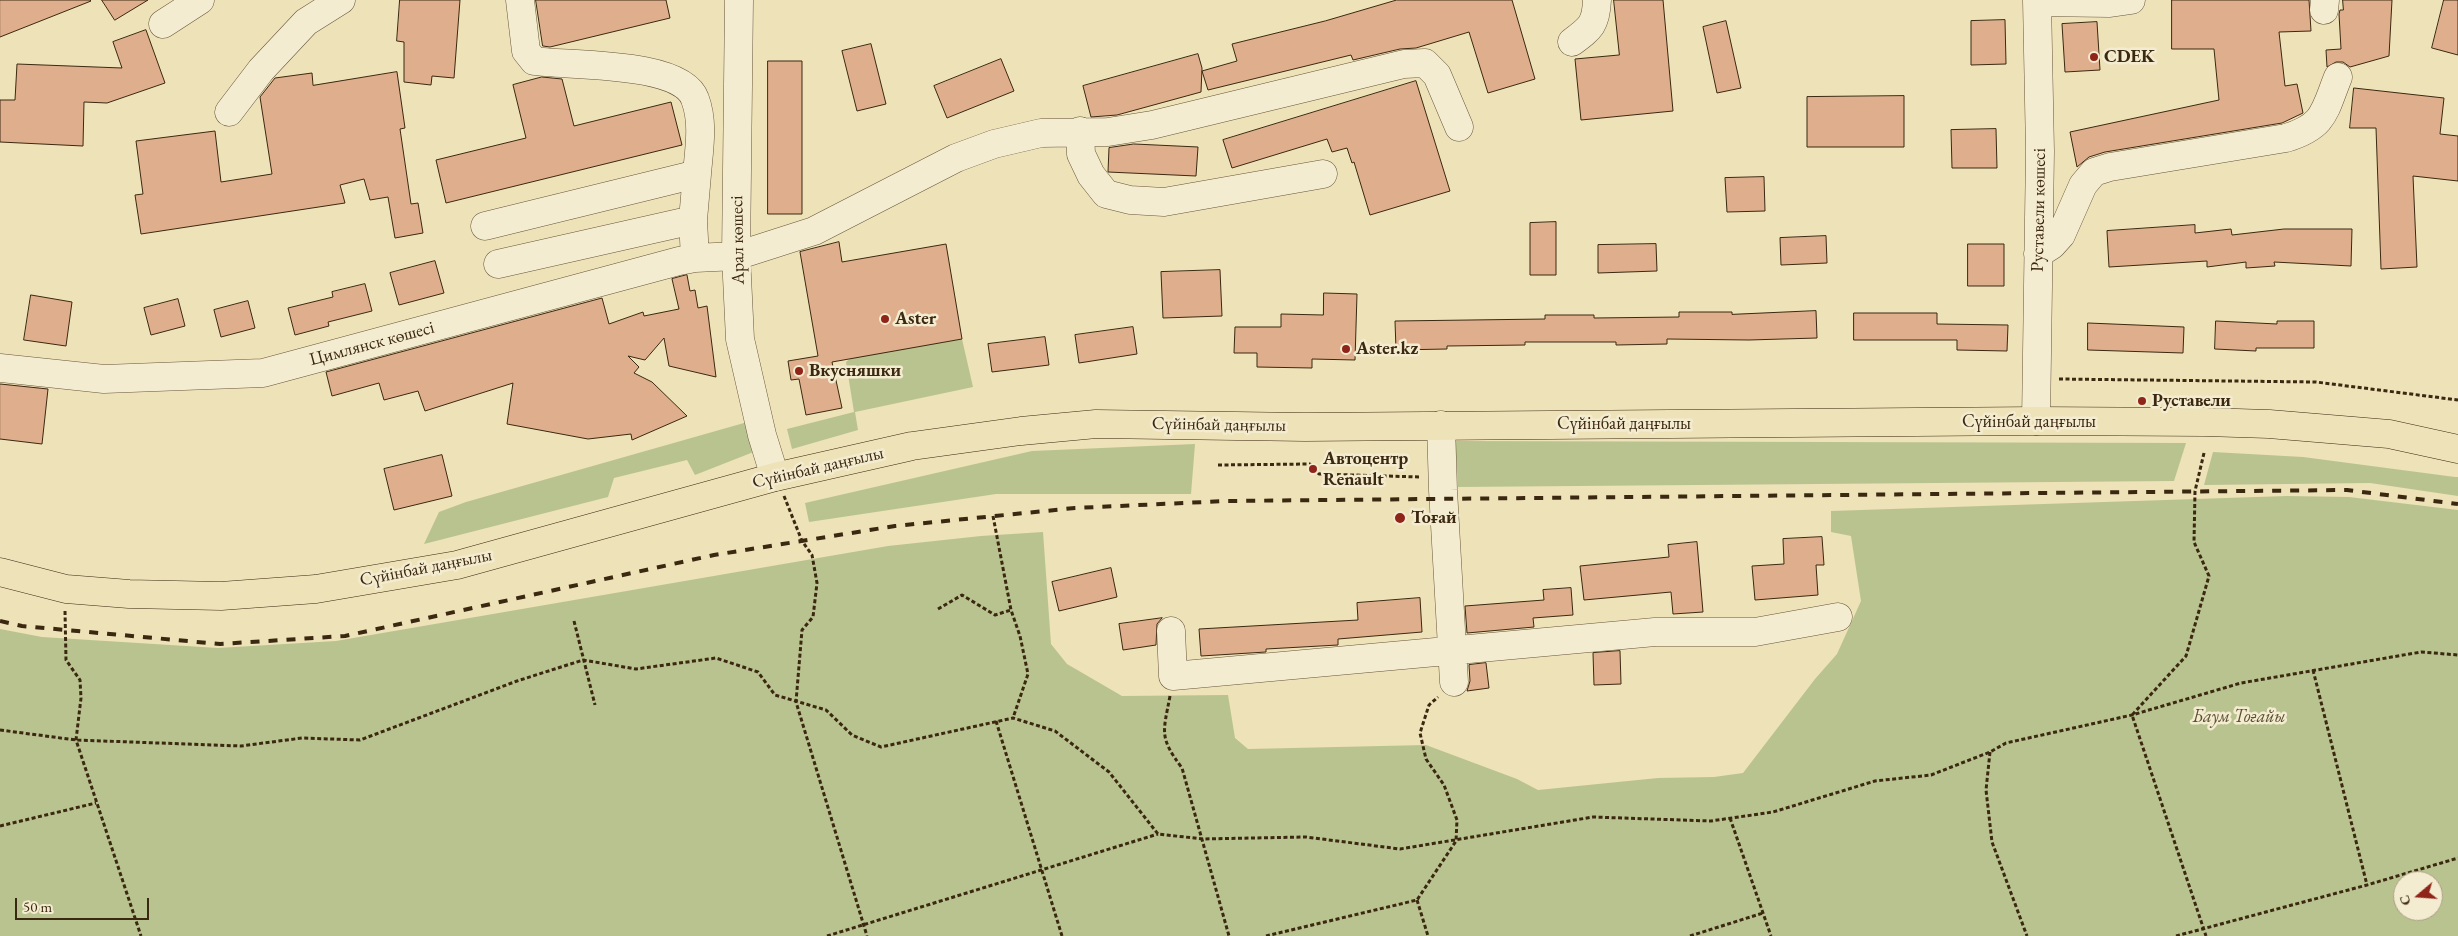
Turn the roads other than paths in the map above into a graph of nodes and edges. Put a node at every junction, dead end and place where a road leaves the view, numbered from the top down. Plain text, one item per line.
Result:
1 (200, 0) edge
2 (341, 0) edge
3 (520, 0) edge
4 (739, 0) edge
5 (1596, 0) edge
6 (2131, 0) edge
7 (2037, 1) edge
8 (162, 24) dead end
9 (1572, 42) dead end
10 (2338, 77) dead end
11 (229, 112) dead end
12 (1460, 127) dead end
13 (1080, 131) junction
14 (697, 174) junction
15 (1323, 174) dead end
16 (693, 220) junction
17 (484, 226) dead end
18 (2038, 254) junction
19 (736, 256) junction
20 (696, 258) junction
21 (498, 264) dead end
22 (0, 368) edge
23 (2036, 421) junction
24 (1441, 425) junction
25 (2458, 450) edge
26 (775, 476) junction
27 (0, 572) edge
28 (1838, 617) dead end
29 (1171, 631) dead end
30 (1452, 651) junction
31 (1454, 682) road end

1 - 8 street
2 - 11 street
3 - 14 street
4 - 19 street, Арал көшесі
5 - 9 street
6 - 7 street
7 - 18 street, Руставели көшесі
10 - 18 street
12 - 13 street, Цимлянск көшесі
13 - 15 street
13 - 19 street, Цимлянск көшесі
14 - 16 street
14 - 17 street
16 - 20 street
16 - 21 street
18 - 23 street, Руставели көшесі
19 - 20 street, Цимлянск көшесі
19 - 26 street, Арал көшесі
20 - 22 street, Цимлянск көшесі
23 - 24 main road, Сүйінбай даңғылы
23 - 25 main road, Сүйінбай даңғылы
24 - 26 main road, Сүйінбай даңғылы
24 - 30 street
26 - 27 main road, Сүйінбай даңғылы
28 - 30 street
29 - 30 street
30 - 31 street

